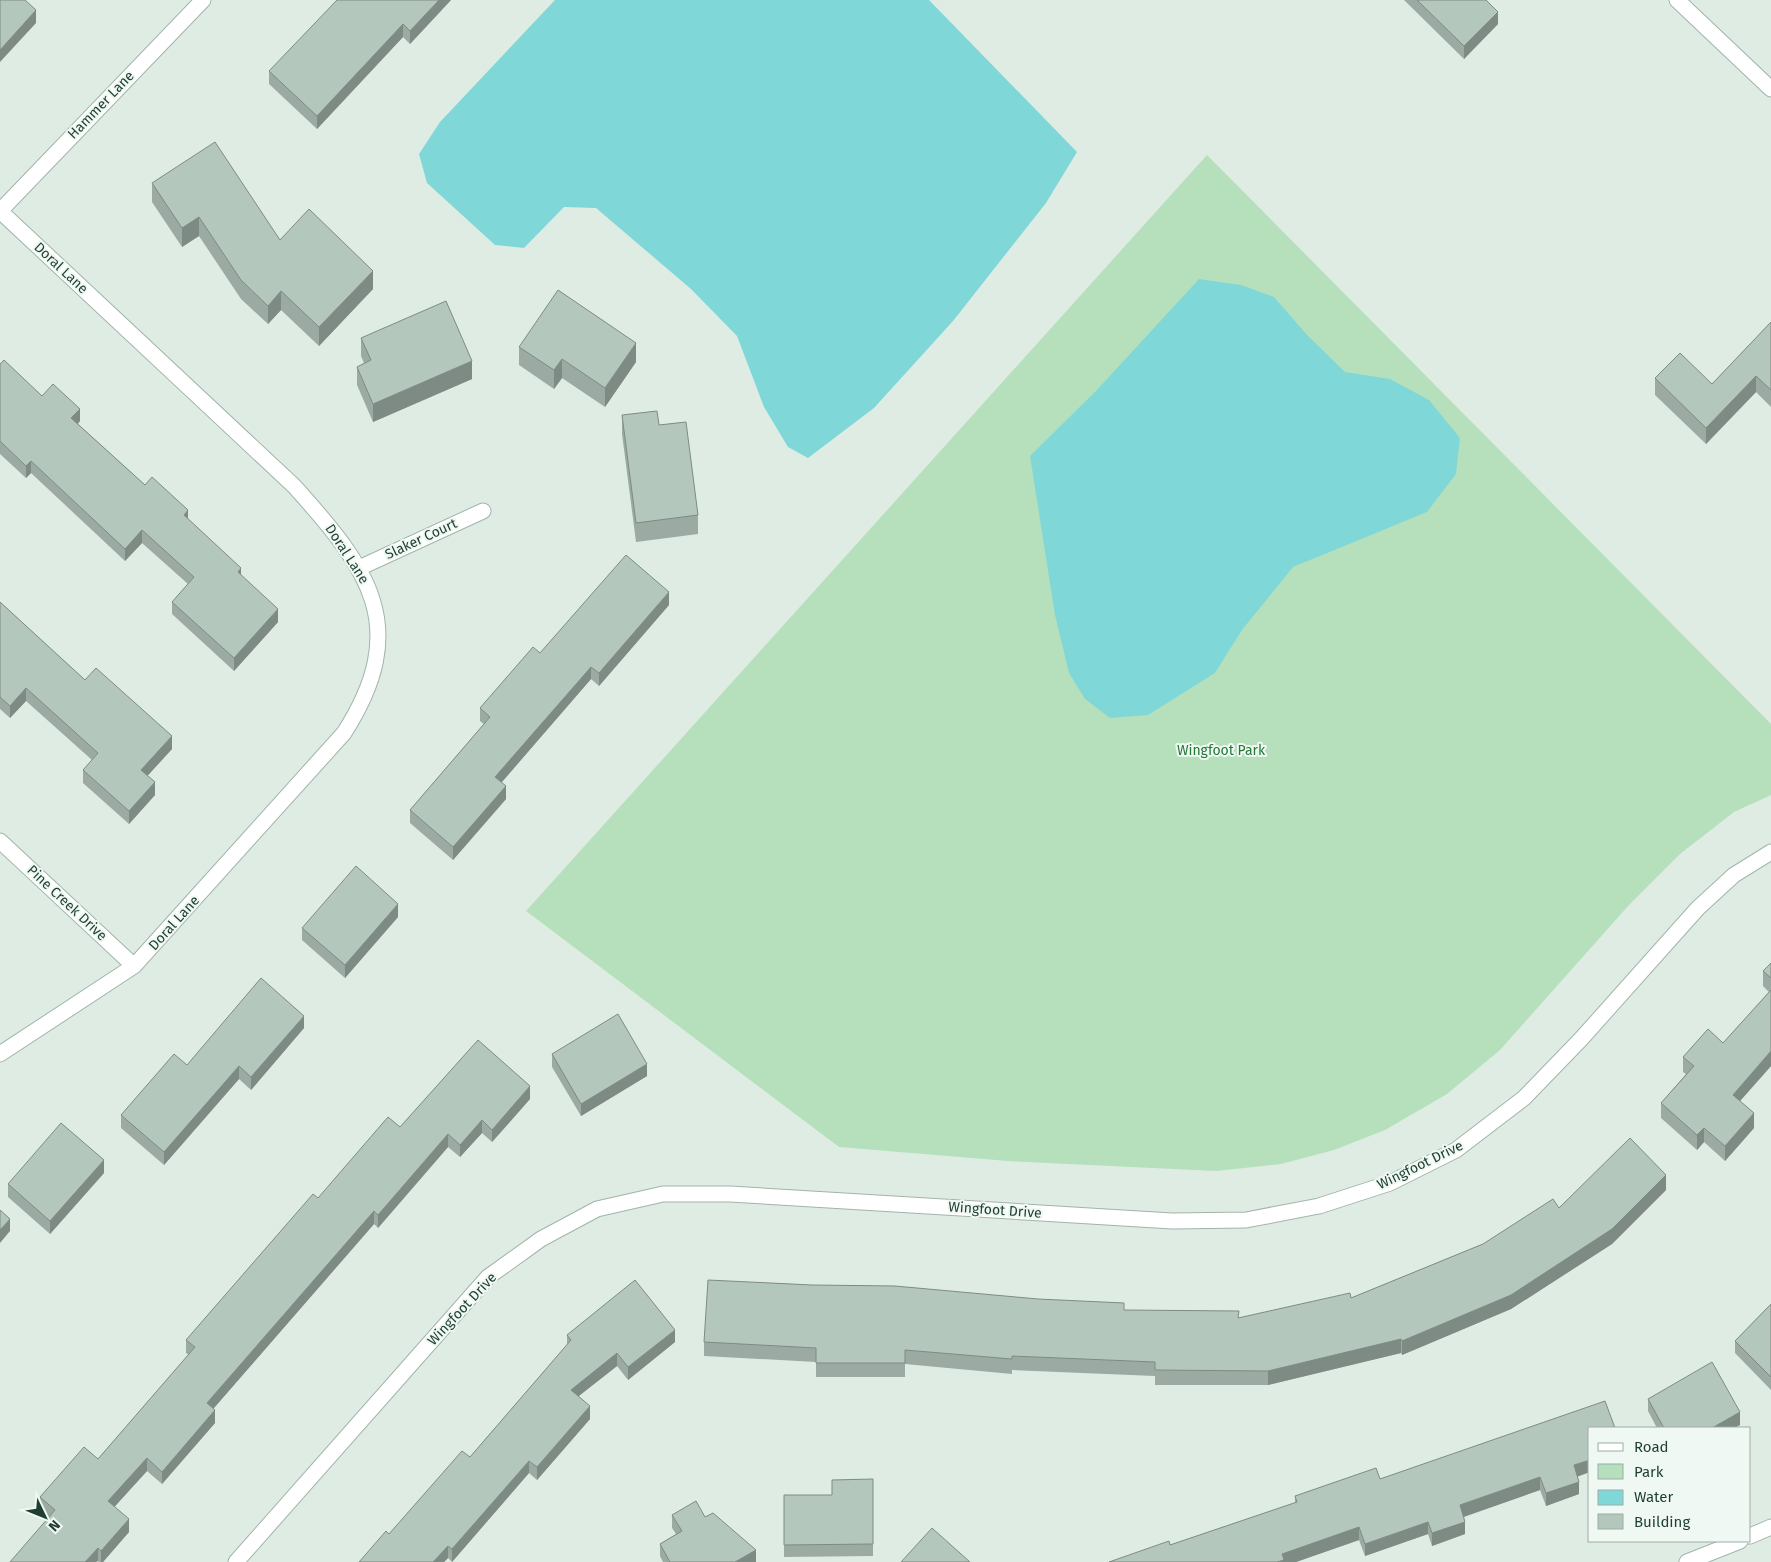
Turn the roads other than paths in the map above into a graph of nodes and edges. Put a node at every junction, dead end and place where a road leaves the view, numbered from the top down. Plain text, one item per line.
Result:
1 (203, 0) edge
2 (1677, 0) edge
3 (1771, 89) edge
4 (0, 211) edge
5 (483, 511) dead end
6 (359, 568) junction
7 (0, 841) edge
8 (1771, 852) edge
9 (134, 966) junction
10 (0, 1054) edge
11 (1771, 1527) edge
12 (1751, 1536) edge
13 (1737, 1542) edge
14 (236, 1562) edge
15 (1686, 1562) edge

1 - 4 street, Hammer Lane
2 - 3 street
4 - 6 street, Doral Lane
5 - 6 street, Slaker Court
6 - 9 street, Doral Lane
7 - 9 street, Pine Creek Drive
8 - 14 street, Wingfoot Drive
9 - 10 street, Doral Lane
11 - 12 street
13 - 15 street

